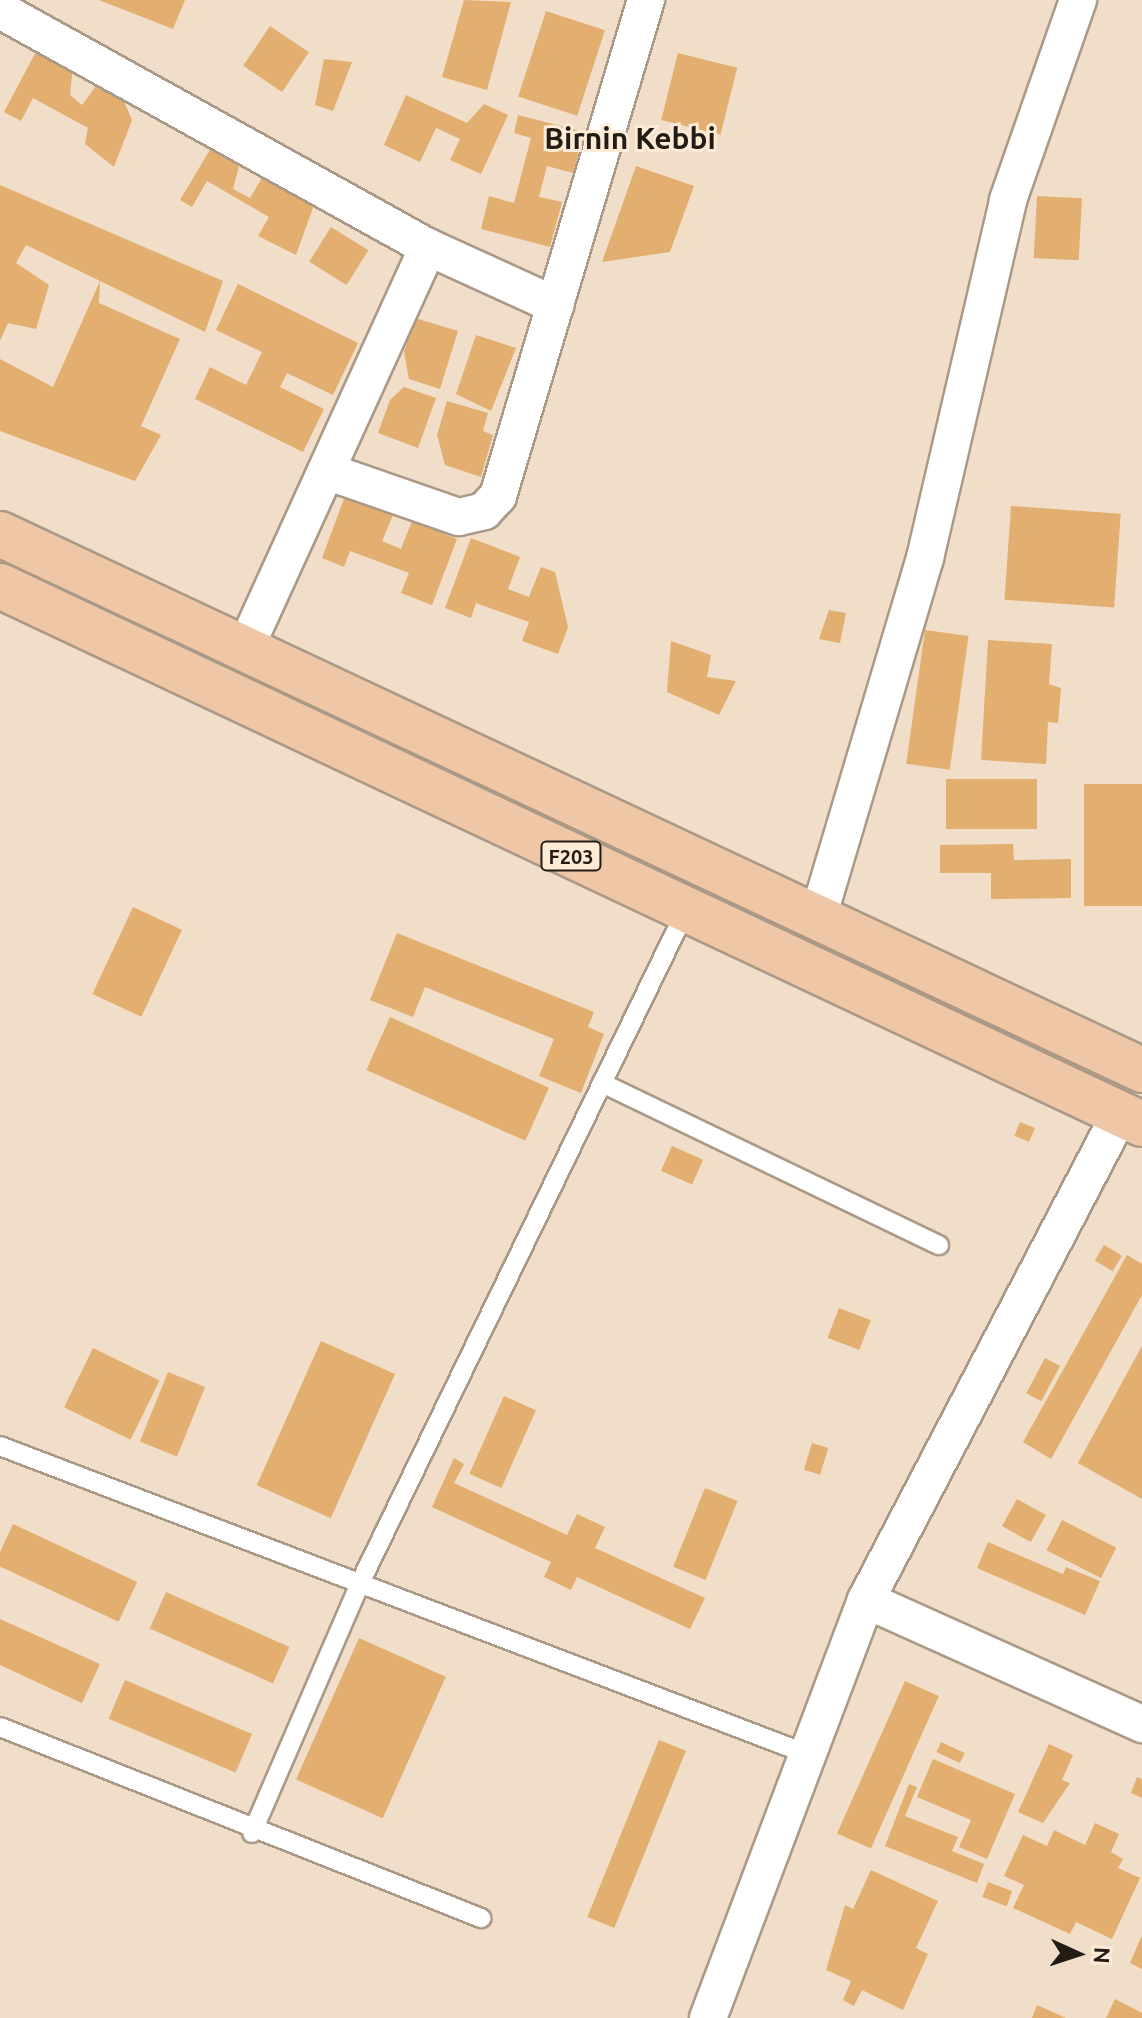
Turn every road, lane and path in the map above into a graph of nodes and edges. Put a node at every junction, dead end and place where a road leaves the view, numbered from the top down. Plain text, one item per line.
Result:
1 (646, 0) edge
2 (1079, 0) edge
3 (0, 10) edge
4 (428, 247) junction
5 (555, 305) junction
6 (326, 471) junction
7 (0, 534) edge
8 (0, 586) edge
9 (245, 649) junction
10 (686, 910) junction
11 (818, 917) junction
12 (1142, 1070) edge
13 (602, 1083) junction
14 (1131, 1119) edge
15 (939, 1245) dead end
16 (0, 1446) edge
17 (360, 1583) junction
18 (866, 1600) junction
19 (1142, 1724) edge
20 (0, 1727) edge
21 (807, 1754) junction
22 (252, 1833) junction
23 (481, 1918) dead end
24 (717, 2014) edge

1 - 5 street
2 - 11 street
3 - 4 street
4 - 5 street
4 - 6 street
5 - 6 street
6 - 9 street
7 - 9 main road, F203
8 - 10 main road, F203
9 - 11 main road, F203
10 - 13 lane
10 - 14 main road, F203
11 - 12 main road, F203
13 - 15 lane
13 - 17 lane
14 - 18 street
16 - 17 lane
17 - 21 lane
17 - 22 lane
18 - 19 street
18 - 21 street
20 - 22 lane
21 - 24 street
22 - 23 lane

